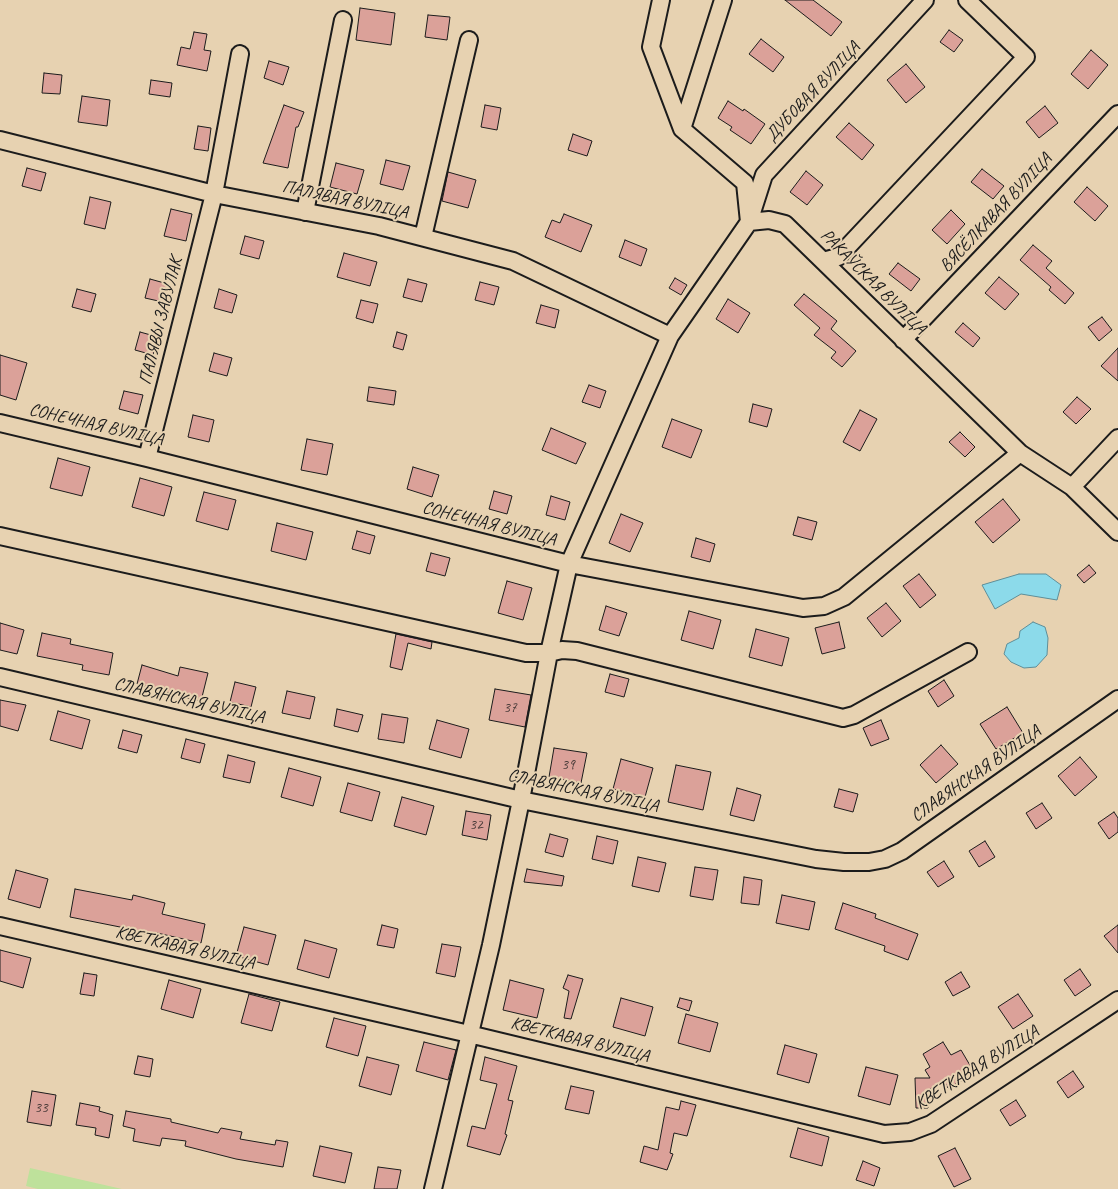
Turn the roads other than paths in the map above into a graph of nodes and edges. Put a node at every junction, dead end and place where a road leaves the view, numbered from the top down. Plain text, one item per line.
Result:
1 (661, 0) edge
2 (723, 0) edge
3 (925, 0) edge
4 (968, 0) edge
5 (343, 20) dead end
6 (469, 40) dead end
7 (240, 54) dead end
8 (1118, 114) edge
9 (682, 129) junction
10 (0, 140) edge
11 (214, 194) junction
12 (305, 212) junction
13 (749, 222) junction
14 (423, 237) junction
15 (823, 261) junction
16 (670, 336) junction
17 (903, 340) junction
18 (0, 423) edge
19 (1118, 438) edge
20 (1020, 453) junction
21 (147, 458) junction
22 (1072, 487) junction
23 (1118, 532) edge
24 (0, 536) edge
25 (569, 564) junction
26 (968, 652) dead end
27 (549, 653) junction
28 (0, 677) edge
29 (1118, 699) edge
30 (521, 800) junction
31 (0, 926) edge
32 (1118, 1000) edge
33 (469, 1034) junction
34 (433, 1189) edge

1 - 9 street
2 - 9 street
3 - 13 street, ДУБОВАЯ ВУЛІЦА
4 - 15 street
5 - 12 street
6 - 14 street
7 - 11 street, ПАЛЯВЫ ЗАВУЛАК
8 - 17 street, ВЯСЁЛКАВАЯ ВУЛІЦА
9 - 13 street
10 - 11 street, ПАЛЯВАЯ ВУЛІЦА
11 - 12 street, ПАЛЯВАЯ ВУЛІЦА
11 - 21 street, ПАЛЯВЫ ЗАВУЛАК
12 - 14 street, ПАЛЯВАЯ ВУЛІЦА
13 - 15 street, РАКАЎСКАЯ ВУЛІЦА
13 - 16 street, ДУБОВАЯ ВУЛІЦА
14 - 16 street, ПАЛЯВАЯ ВУЛІЦА
15 - 17 street, РАКАЎСКАЯ ВУЛІЦА
16 - 25 street, ДУБОВАЯ ВУЛІЦА
17 - 20 street, РАКАЎСКАЯ ВУЛІЦА
18 - 21 street, СОНЕЧНАЯ ВУЛІЦА
19 - 22 street
20 - 22 street, РАКАЎСКАЯ ВУЛІЦА
20 - 25 street, СОНЕЧНАЯ ВУЛІЦА
21 - 25 street, СОНЕЧНАЯ ВУЛІЦА
22 - 23 street, РАКАЎСКАЯ ВУЛІЦА
24 - 27 street
25 - 27 street, ДУБОВАЯ ВУЛІЦА
26 - 27 street
27 - 30 street, ДУБОВАЯ ВУЛІЦА
28 - 30 street, СЛАВЯНСКАЯ ВУЛІЦА
29 - 30 street, СЛАВЯНСКАЯ ВУЛІЦА
30 - 33 street, ДУБОВАЯ ВУЛІЦА
31 - 33 street, КВЕТКАВАЯ ВУЛІЦА
32 - 33 street, КВЕТКАВАЯ ВУЛІЦА
33 - 34 street, ДУБОВАЯ ВУЛІЦА

